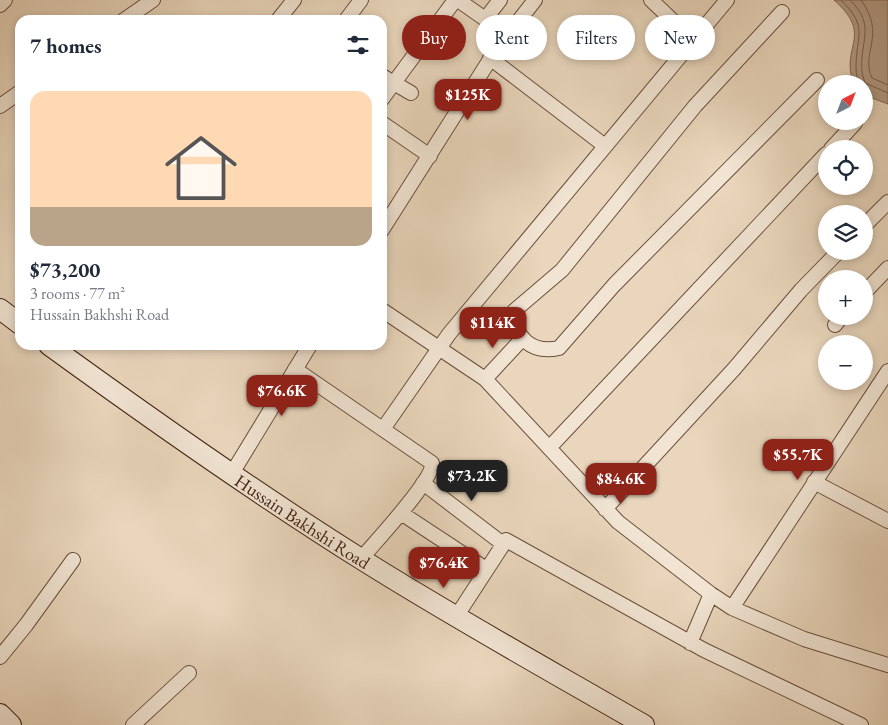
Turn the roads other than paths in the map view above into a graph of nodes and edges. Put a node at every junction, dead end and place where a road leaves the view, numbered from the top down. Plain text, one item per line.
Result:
1 (5, 0) edge
2 (153, 0) edge
3 (294, 0) edge
4 (361, 0) edge
5 (456, 0) edge
6 (500, 0) edge
7 (535, 0) edge
8 (727, 0) edge
9 (653, 1) edge
10 (0, 5) edge
11 (782, 12) dead end
12 (131, 15) edge
13 (282, 15) edge
14 (350, 15) edge
15 (481, 15) edge
16 (488, 15) edge
17 (523, 15) edge
18 (667, 15) edge
19 (714, 15) edge
20 (489, 60) edge
21 (493, 60) edge
22 (676, 60) edge
23 (388, 79) edge
24 (817, 80) dead end
25 (410, 92) dead end
26 (15, 96) edge
27 (0, 106) edge
28 (387, 127) edge
29 (849, 130) edge
30 (839, 140) edge
31 (605, 146) junction
32 (430, 156) junction
33 (818, 162) edge
34 (888, 202) edge
35 (873, 217) edge
36 (387, 222) edge
37 (830, 260) edge
38 (888, 268) edge
39 (873, 284) edge
40 (0, 309) edge
41 (387, 313) edge
42 (15, 320) edge
43 (522, 339) junction
44 (439, 348) junction
45 (56, 350) edge
46 (303, 350) edge
47 (295, 369) junction
48 (888, 371) edge
49 (485, 378) junction
50 (383, 429) junction
51 (549, 448) junction
52 (231, 475) junction
53 (814, 482) junction
54 (423, 483) junction
55 (605, 509) junction
56 (401, 513) junction
57 (888, 521) edge
58 (503, 544) junction
59 (361, 559) junction
60 (73, 560) dead end
61 (486, 569) junction
62 (711, 594) junction
63 (732, 608) junction
64 (456, 617) junction
65 (690, 643) junction
66 (0, 657) edge
67 (888, 665) edge
68 (189, 673) dead end
69 (0, 714) edge
70 (11, 725) edge
71 (133, 725) edge
72 (644, 725) edge
73 (861, 725) edge

1 - 10 street
2 - 12 street
3 - 13 street
4 - 14 street
5 - 15 street
5 - 23 street
6 - 16 street
7 - 17 street
8 - 19 street
9 - 18 street
11 - 43 street
20 - 32 street
21 - 31 street
22 - 31 street
23 - 25 street
24 - 43 street
26 - 27 street
28 - 32 street
29 - 30 street
31 - 44 street
32 - 36 street
33 - 51 street
34 - 35 street
37 - 55 street
38 - 39 street
40 - 42 street
41 - 44 street
43 - 49 street
44 - 49 street
44 - 50 street
45 - 52 street, Hussain Bakhshi Road
46 - 47 street
47 - 50 street
47 - 52 street
48 - 53 street
49 - 51 street
50 - 54 street
51 - 55 street
52 - 59 street, Hussain Bakhshi Road
53 - 57 street
53 - 63 street
54 - 56 street
54 - 58 street
55 - 62 street
56 - 59 street
56 - 61 street
58 - 61 street
58 - 65 street
59 - 64 street, Hussain Bakhshi Road
60 - 66 street
61 - 64 street
62 - 63 street
62 - 65 street
63 - 67 street
64 - 72 street, Hussain Bakhshi Road
65 - 73 street
68 - 71 street
69 - 70 street

